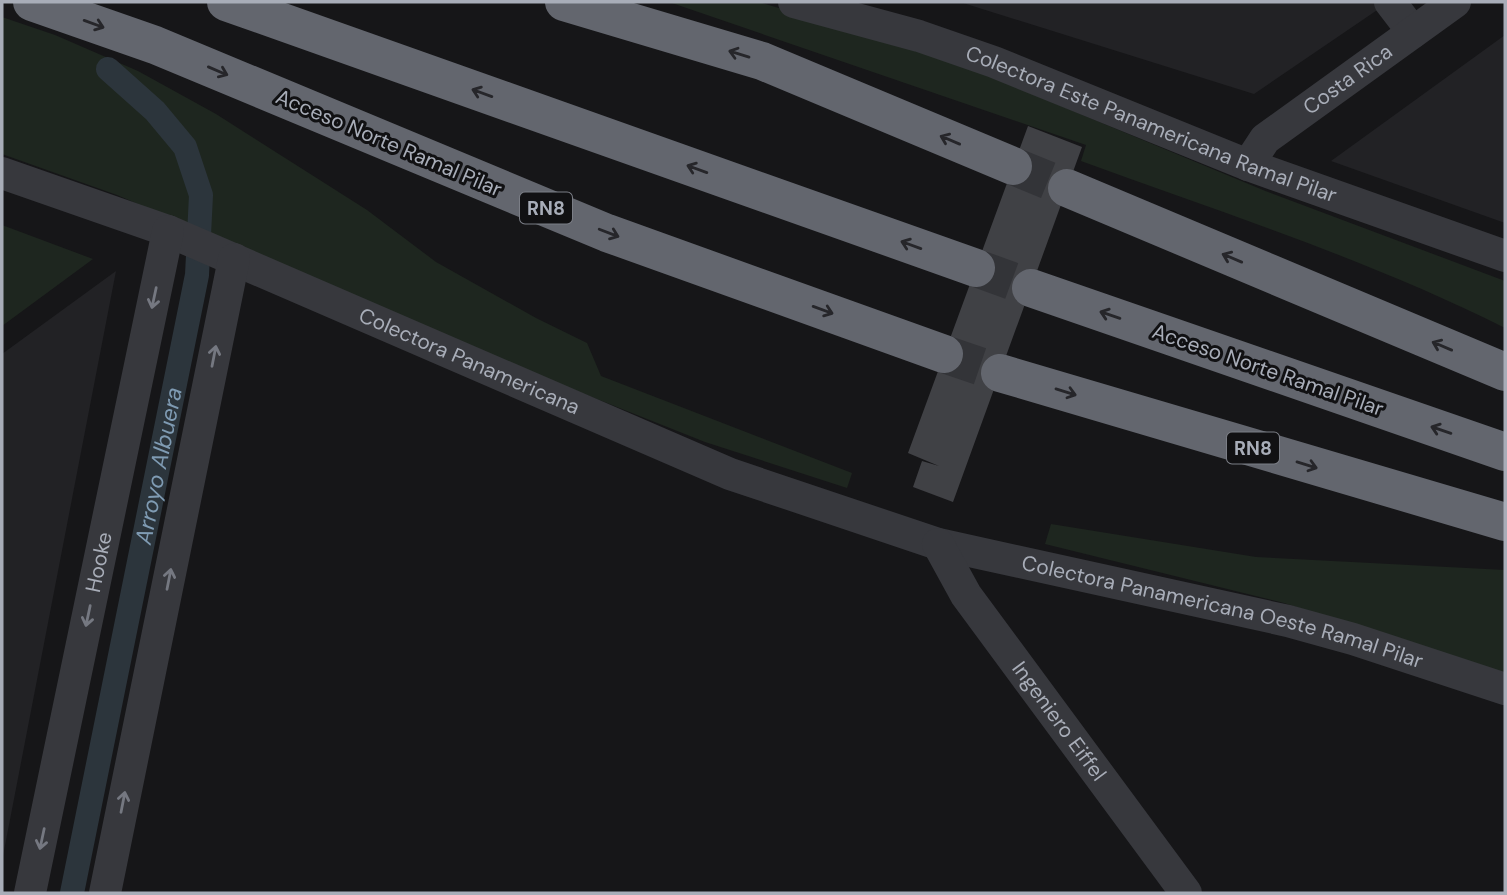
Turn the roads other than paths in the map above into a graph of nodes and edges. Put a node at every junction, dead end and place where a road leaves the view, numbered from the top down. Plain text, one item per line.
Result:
1 (33, 2) edge
2 (226, 2) edge
3 (564, 2) edge
4 (794, 2) edge
5 (1390, 2) edge
6 (1455, 2) edge
7 (1413, 32) junction
8 (1248, 165) junction
9 (1013, 166) tunnel mouth
10 (2, 173) edge
11 (1067, 188) tunnel mouth
12 (170, 232) junction
13 (1505, 256) edge
14 (230, 257) junction
15 (975, 268) tunnel mouth
16 (1031, 288) tunnel mouth
17 (944, 354) tunnel mouth
18 (1505, 372) edge
19 (1000, 373) tunnel mouth
20 (1505, 452) edge
21 (1505, 522) edge
22 (939, 544) junction
23 (1505, 689) edge
24 (30, 893) edge
25 (105, 893) edge
26 (1186, 893) edge

1 -> 17 highway, Acceso Norte Ramal Pilar / RN8
15 -> 2 highway
9 -> 3 highway
4 - 8 street, Colectora Este Panamericana Ramal Pilar
5 - 7 street
6 - 7 street, Costa Rica
7 - 8 street, Costa Rica
8 - 13 street, Colectora Este Panamericana Ramal Pilar
10 - 12 street, Colectora Panamericana
18 -> 11 highway
12 - 14 street, Colectora Panamericana
12 -> 24 street, Hooke
14 - 22 street, Colectora Panamericana
25 -> 14 street
20 -> 16 highway, Acceso Norte Ramal Pilar
19 -> 21 highway, RN8
22 - 23 street, Colectora Panamericana Oeste Ramal Pilar
22 - 26 street, Ingeniero Eiffel

